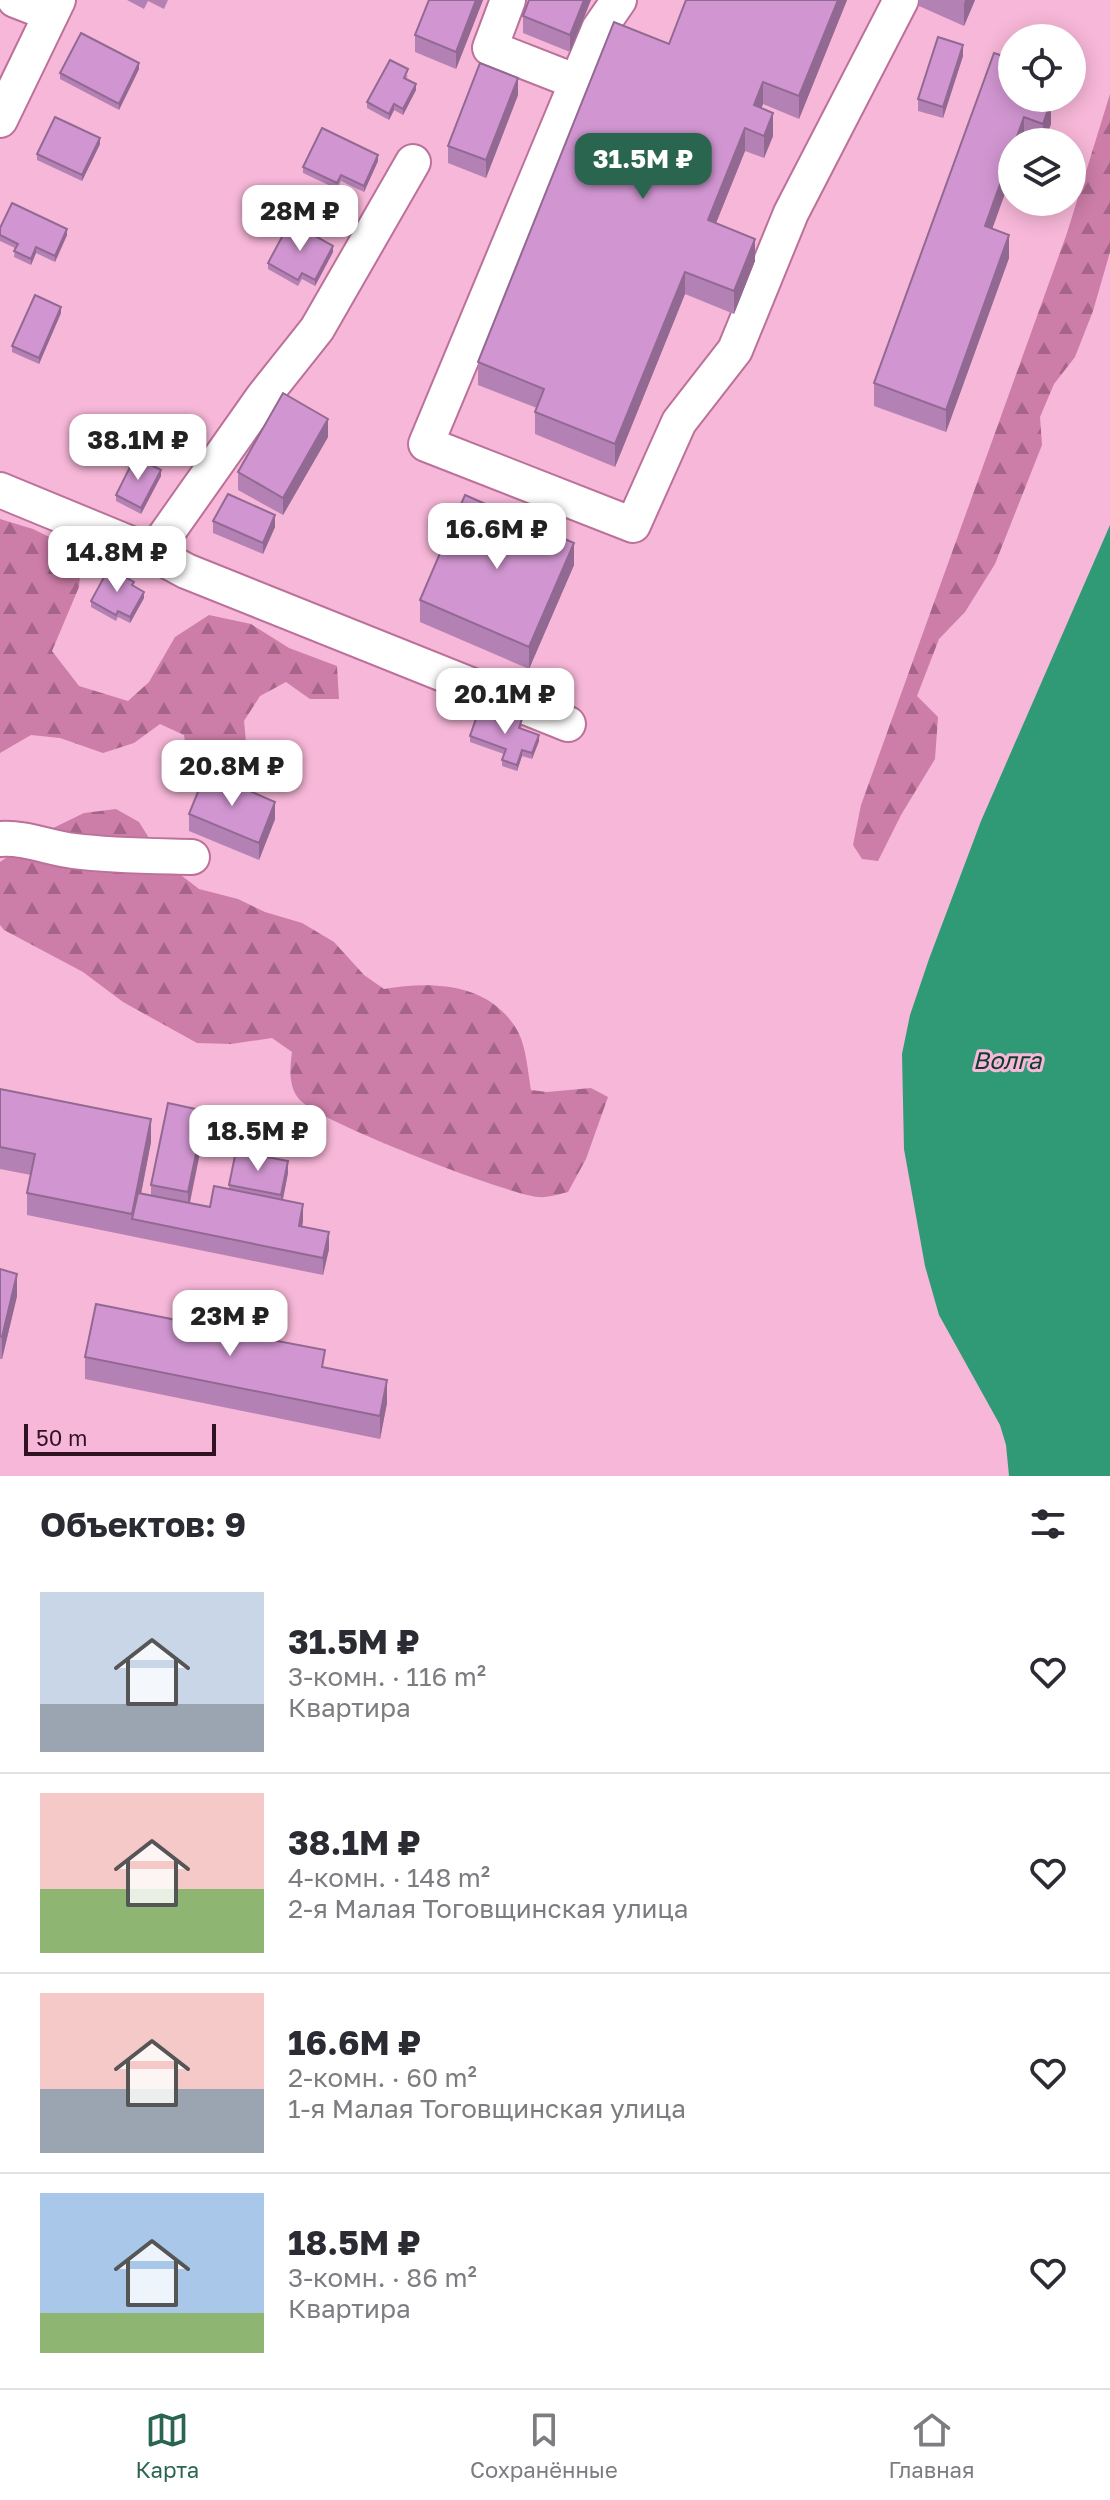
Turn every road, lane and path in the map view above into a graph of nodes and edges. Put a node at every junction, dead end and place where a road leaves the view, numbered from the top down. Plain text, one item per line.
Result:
1 (15, 0) edge
2 (508, 0) edge
3 (619, 0) edge
4 (901, 0) edge
5 (54, 7) edge
6 (577, 82) junction
7 (0, 120) edge
8 (413, 162) dead end
9 (0, 490) edge
10 (153, 553) junction
11 (568, 724) dead end
12 (0, 839) edge
13 (192, 857) dead end

1 - 5 street
2 - 6 street
3 - 6 street
4 - 6 street
5 - 7 street
8 - 10 street
9 - 10 street
10 - 11 street
12 - 13 street

